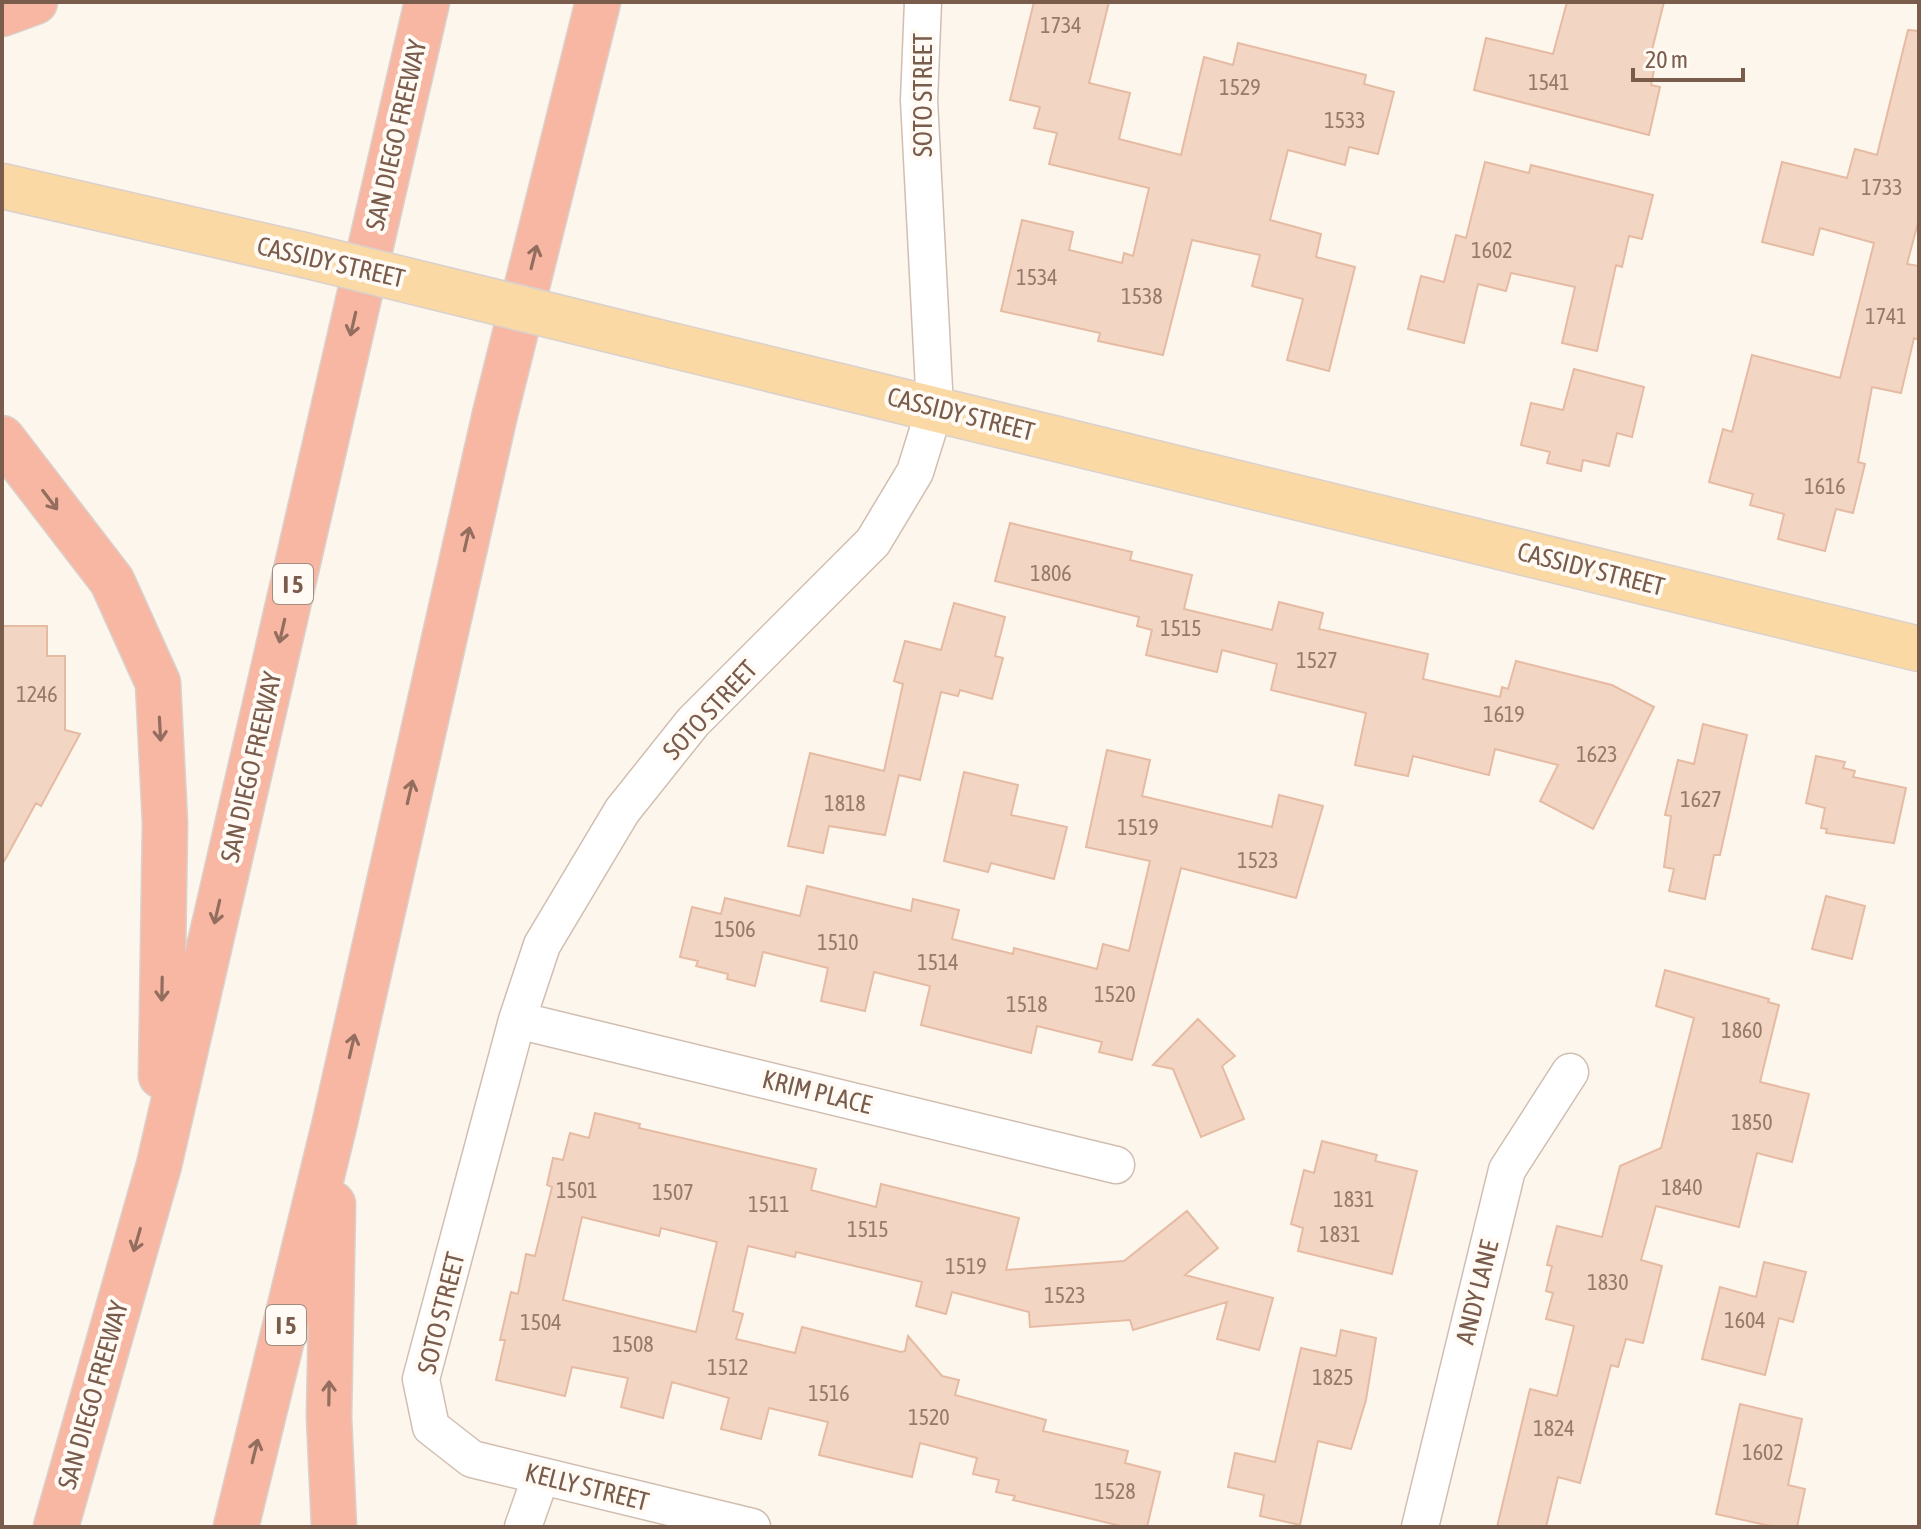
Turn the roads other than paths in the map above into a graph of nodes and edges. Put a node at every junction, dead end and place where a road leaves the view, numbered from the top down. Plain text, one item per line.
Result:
1 (35, 2) edge
2 (427, 2) edge
3 (598, 2) edge
4 (923, 2) edge
5 (2, 14) edge
6 (2, 186) edge
7 (935, 408) junction
8 (2, 438) edge
9 (1919, 649) edge
10 (517, 1020) junction
11 (1570, 1072) dead end
12 (335, 1122) junction
13 (159, 1165) junction
14 (1116, 1165) dead end
15 (431, 1427) joint
16 (541, 1476) junction
17 (56, 1527) edge
18 (236, 1527) edge
19 (334, 1527) edge
20 (523, 1527) edge
21 (752, 1527) edge
22 (1420, 1527) edge

1 - 5 highway
2 -> 13 highway, SAN DIEGO FREEWAY / I 5
12 -> 3 highway, I 5
4 - 7 street, SOTO STREET
6 - 7 main road, CASSIDY STREET, bridge
7 - 9 main road, CASSIDY STREET
7 - 10 street, SOTO STREET
8 -> 13 highway
10 - 14 street, KRIM PLACE
10 - 15 street, SOTO STREET
11 - 22 street, ANDY LANE
18 -> 12 highway, I 5
19 -> 12 highway
13 -> 17 highway, SAN DIEGO FREEWAY / I 5
15 - 16 street, KELLY STREET
16 - 20 street
16 - 21 street, KELLY STREET

